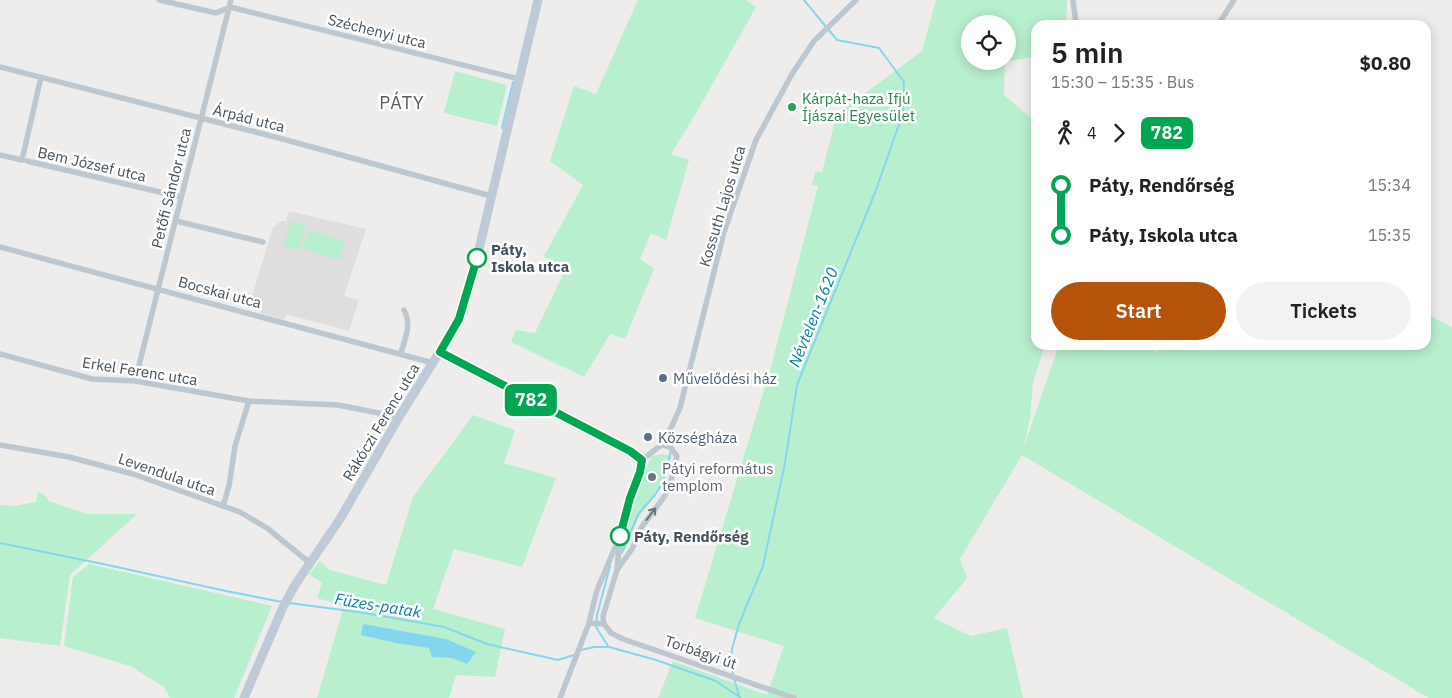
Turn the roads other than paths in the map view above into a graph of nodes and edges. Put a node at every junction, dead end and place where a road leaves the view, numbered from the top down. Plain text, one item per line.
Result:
1 (159, 0) edge
2 (231, 0) edge
3 (538, 0) edge
4 (856, 0) edge
5 (1073, 0) edge
6 (1234, 0) edge
7 (230, 7) junction
8 (1075, 20) edge
9 (1221, 20) edge
10 (0, 67) edge
11 (41, 78) junction
12 (519, 80) junction
13 (201, 118) junction
14 (0, 155) edge
15 (25, 161) junction
16 (491, 196) junction
17 (181, 198) junction
18 (176, 221) junction
19 (262, 242) dead end
20 (0, 247) edge
21 (158, 288) junction
22 (404, 310) dead end
23 (440, 352) junction
24 (401, 353) junction
25 (0, 354) edge
26 (433, 363) junction
27 (135, 381) junction
28 (249, 401) junction
29 (399, 417) junction
30 (0, 445) edge
31 (663, 445) junction
32 (642, 460) junction
33 (224, 506) junction
34 (619, 541) junction
35 (310, 563) junction
36 (617, 570) junction
37 (589, 623) junction
38 (604, 624) junction
39 (244, 698) edge
40 (560, 698) edge
41 (794, 698) edge

1 - 7 street
2 - 7 street, Petőfi Sándor utca
3 - 12 main road, Rákóczi Ferenc utca
4 - 31 street, Kossuth Lajos utca
5 - 8 street
6 - 9 street
7 - 12 street, Széchenyi utca
7 - 13 street, Petőfi Sándor utca
10 - 11 street, Árpád utca
11 - 13 street, Árpád utca
11 - 15 street
12 - 16 main road, Rákóczi Ferenc utca
13 - 16 street, Árpád utca
13 - 17 street, Petőfi Sándor utca
14 - 15 street, Bem József utca
15 - 17 street, Bem József utca
16 - 23 main road, Rákóczi Ferenc utca
17 - 18 street, Petőfi Sándor utca
18 - 19 street
18 - 21 street, Petőfi Sándor utca
20 - 21 street, Bocskai utca
21 - 24 street, Bocskai utca
21 - 27 street, Petőfi Sándor utca
22 - 24 street
23 - 26 main road, Rákóczi Ferenc utca
23 - 32 street
24 - 26 street, Bocskai utca
25 - 27 street, Erkel Ferenc utca
26 - 29 main road, Rákóczi Ferenc utca
27 - 28 street, Erkel Ferenc utca
28 - 29 street, Erkel Ferenc utca
28 - 33 street
29 - 35 main road, Rákóczi Ferenc utca
30 - 33 street, Levendula utca
31 - 32 street, Kossuth Lajos utca
36 -> 31 street
32 - 34 street
33 - 35 street, Levendula utca
34 - 36 street
34 - 37 street
35 - 39 main road, Rákóczi Ferenc utca
36 - 38 street
37 - 38 street
37 - 40 street
38 - 41 street, Torbágyi út

